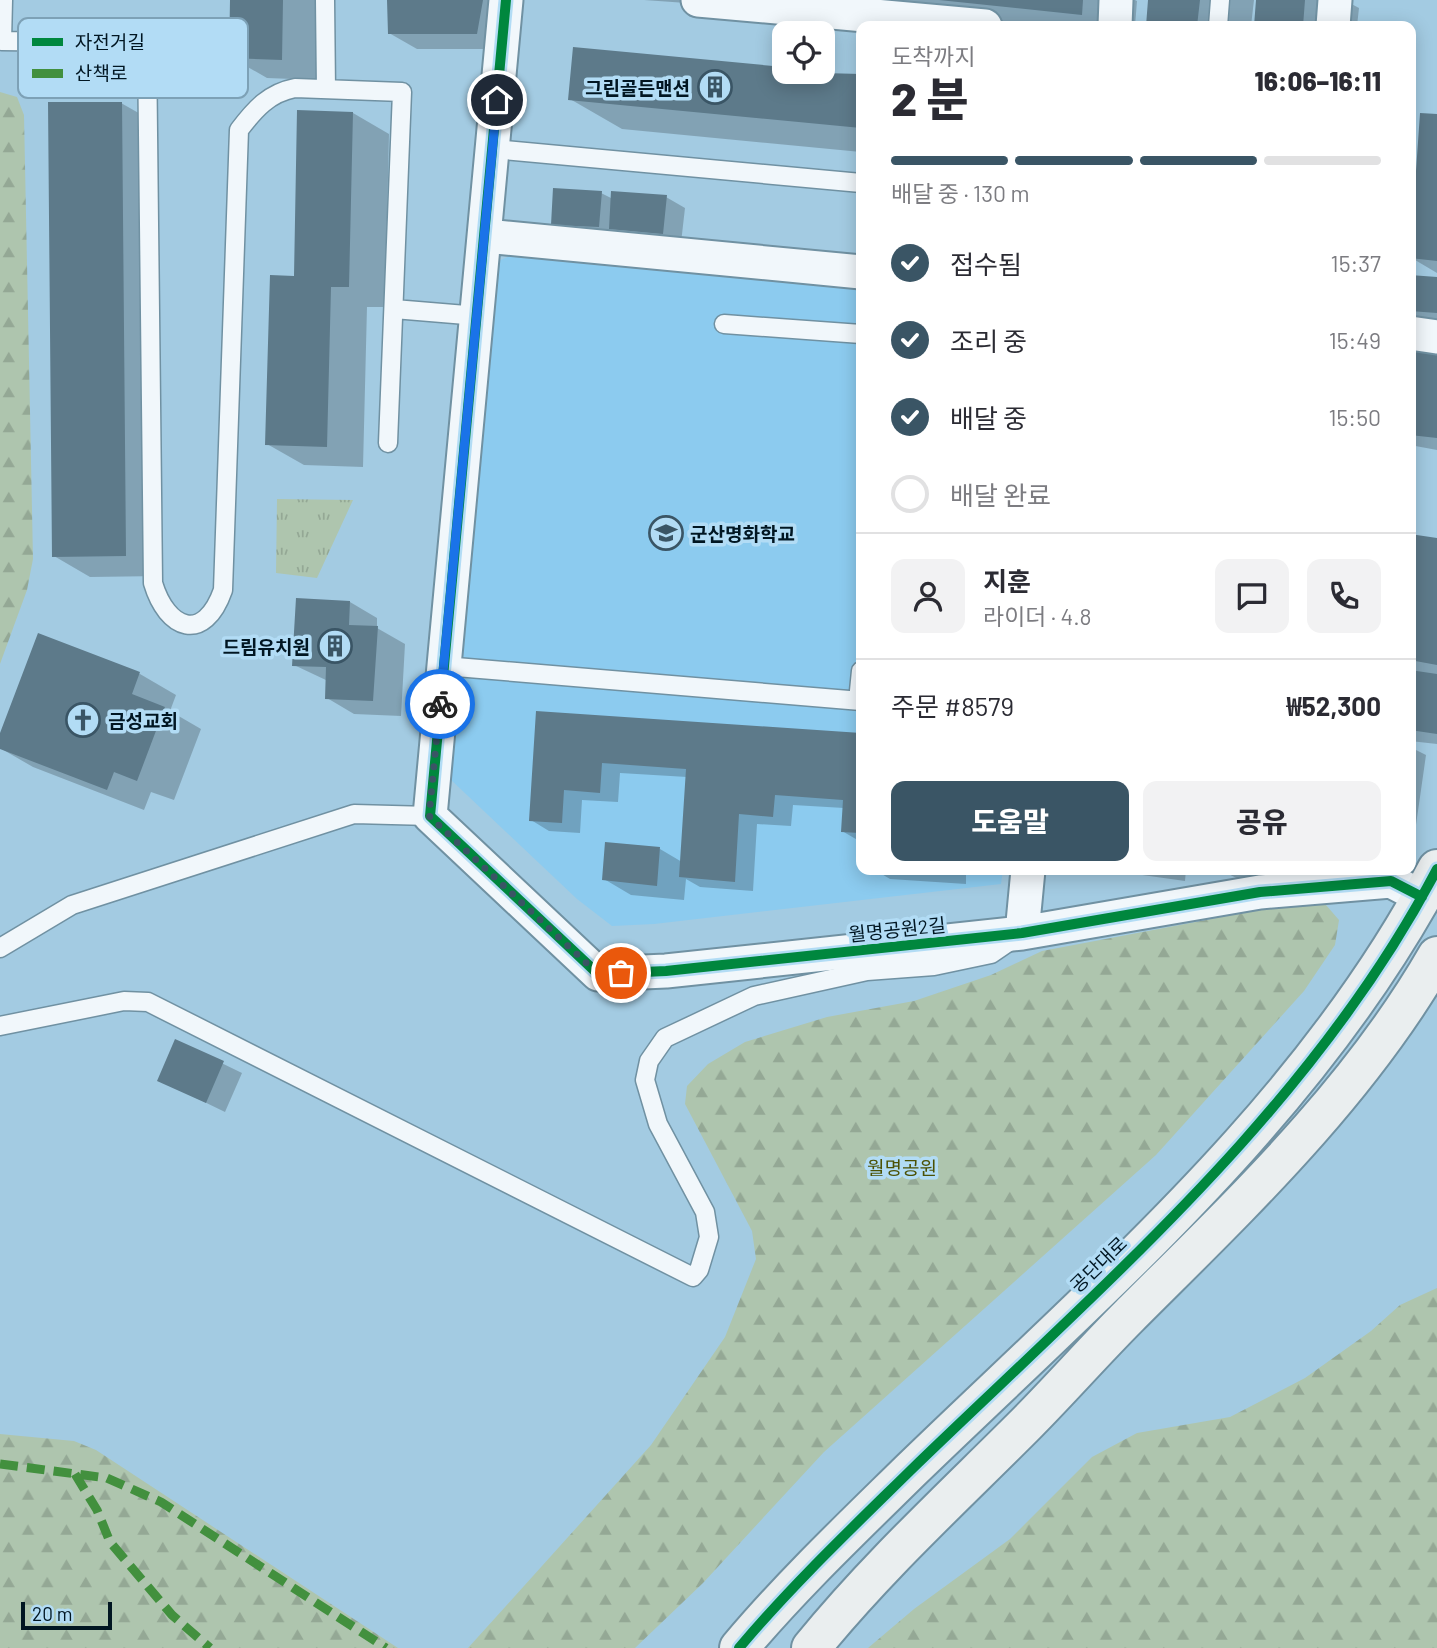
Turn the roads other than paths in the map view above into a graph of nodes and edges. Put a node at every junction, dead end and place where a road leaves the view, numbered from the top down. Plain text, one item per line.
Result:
1 (3, 0) edge
2 (325, 0) edge
3 (506, 0) edge
4 (698, 0) edge
5 (1116, 0) edge
6 (1220, 0) edge
7 (1335, 0) edge
8 (930, 21) edge
9 (1115, 21) edge
10 (1218, 21) edge
11 (1333, 21) edge
12 (18, 41) edge
13 (326, 89) junction
14 (148, 98) edge
15 (493, 149) junction
16 (856, 183) edge
17 (486, 236) junction
18 (856, 271) edge
19 (394, 309) junction
20 (478, 316) junction
21 (724, 324) dead end
22 (856, 334) edge
23 (1416, 334) edge
24 (1437, 337) edge
25 (388, 443) dead end
26 (444, 666) junction
27 (856, 701) edge
28 (429, 816) junction
29 (1028, 875) edge
30 (1261, 881) edge
31 (1430, 883) edge
32 (1022, 933) junction
33 (0, 948) edge
34 (1437, 956) edge
35 (0, 1026) edge
36 (739, 1648) edge
37 (811, 1648) edge

1 - 12 lane
2 - 13 lane
3 - 15 street
4 - 8 street
5 - 9 street
6 - 10 lane
7 - 11 street
13 - 14 lane
13 - 19 lane
15 - 16 lane
15 - 17 street
17 - 18 street
17 - 20 street
19 - 20 lane
19 - 25 lane
20 - 26 street
21 - 22 lane
23 - 24 street
26 - 27 lane
26 - 28 street
28 - 32 street, 월명공원2길
28 - 33 lane
29 - 32 street
30 - 31 street, 월명공원2길
30 - 32 street, 월명공원2길
31 - 36 street, 공단대로
32 - 35 lane
34 - 37 street

